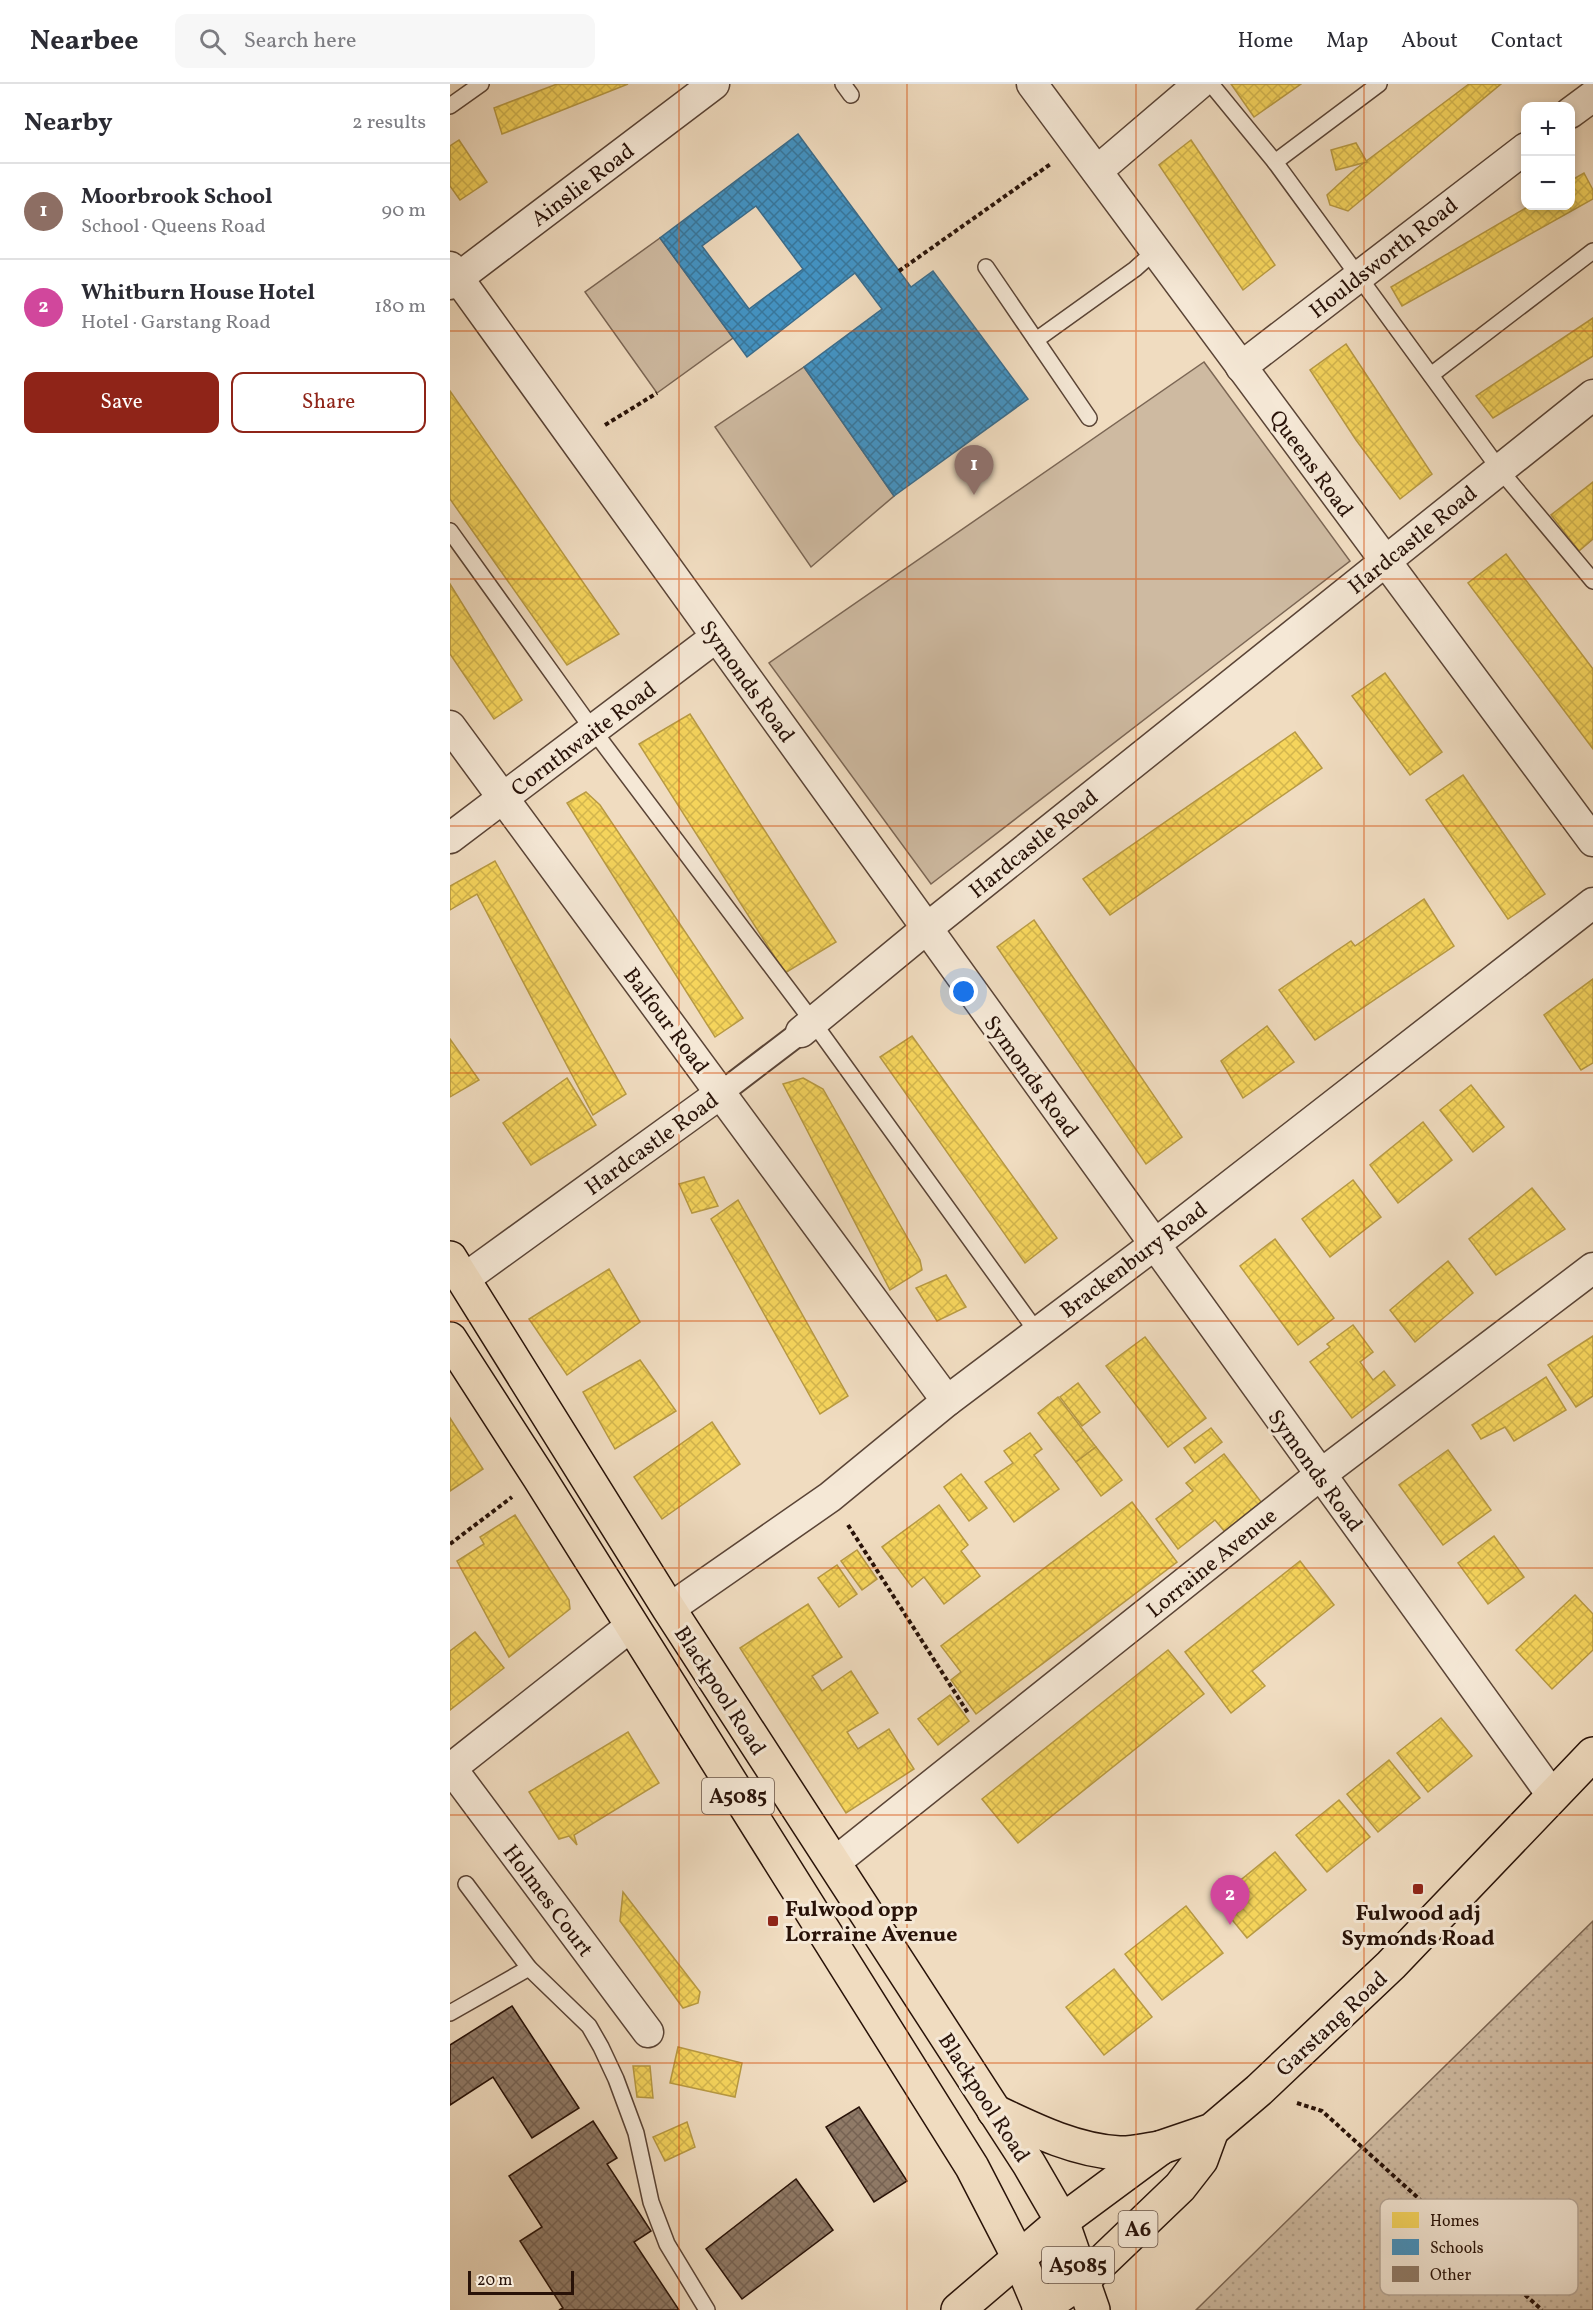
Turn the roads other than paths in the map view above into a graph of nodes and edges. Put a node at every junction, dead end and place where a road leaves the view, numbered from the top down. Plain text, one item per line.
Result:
1 (481, 84) edge
2 (714, 84) edge
3 (1032, 84) edge
4 (1199, 84) edge
5 (1211, 84) edge
6 (1379, 84) edge
7 (450, 106) edge
8 (1521, 152) edge
9 (1275, 162) junction
10 (1097, 171) junction
11 (1155, 251) junction
12 (1593, 252) edge
13 (986, 267) dead end
14 (453, 276) edge
15 (1358, 277) junction
16 (1036, 340) junction
17 (1241, 367) junction
18 (1431, 375) junction
19 (1593, 395) edge
20 (1089, 418) dead end
21 (1500, 470) junction
22 (450, 531) edge
23 (1385, 561) junction
24 (1593, 581) edge
25 (716, 637) junction
26 (450, 726) edge
27 (593, 730) junction
28 (503, 798) junction
29 (450, 838) edge
30 (1593, 841) edge
31 (1593, 903) edge
32 (926, 929) junction
33 (807, 1027) junction
34 (721, 1093) junction
35 (1154, 1245) junction
36 (457, 1268) edge
37 (1593, 1268) edge
38 (1037, 1332) junction
39 (450, 1339) edge
40 (947, 1401) junction
41 (1320, 1475) junction
42 (669, 1609) junction
43 (631, 1626) junction
44 (1593, 1754) edge
45 (451, 1769) edge
46 (1552, 1796) junction
47 (834, 1863) junction
48 (466, 1884) dead end
49 (529, 1968) junction
50 (450, 2013) edge
51 (648, 2032) dead end
52 (994, 2111) junction
53 (1212, 2130) junction
54 (1162, 2147) junction
55 (1062, 2221) junction
56 (1019, 2258) junction
57 (1088, 2295) edge
58 (707, 2310) edge
59 (958, 2310) edge
60 (1041, 2310) edge

1 - 7 lane
2 - 14 street, Ainslie Road
3 - 10 street, Queens Road
4 - 10 street
5 - 9 lane
6 - 9 lane
8 - 15 street, Houldsworth Road
9 - 15 lane
10 - 11 street, Queens Road
11 - 16 lane
11 - 17 street, Queens Road
12 - 18 lane
13 - 16 lane
14 - 25 street, Symonds Road
15 - 17 street, Houldsworth Road
15 - 18 lane
16 - 20 lane
17 - 23 street, Queens Road
18 - 21 lane
19 - 21 street, Hardcastle Road
21 - 23 street, Hardcastle Road
21 - 24 lane
22 - 27 lane
23 - 30 street, Queens Road
23 - 32 street, Hardcastle Road
25 - 27 street, Cornthwaite Road
25 - 32 street, Symonds Road
26 - 28 street, Balfour Road
27 - 28 street, Cornthwaite Road
27 - 33 lane
28 - 29 street, Cornthwaite Road
28 - 34 street, Balfour Road
31 - 35 street, Brackenbury Road
32 - 33 street, Hardcastle Road
32 - 35 street, Symonds Road
33 - 34 street, Hardcastle Road
33 - 38 lane
34 - 36 street, Hardcastle Road
34 - 40 street, Balfour Road
35 - 38 street, Brackenbury Road
35 - 41 street, Symonds Road
36 - 42 highway, Blackpool Road / A5085
37 - 41 street, Lorraine Avenue
38 - 40 street, Brackenbury Road
39 - 43 highway, Blackpool Road / A5085
40 - 42 street, Brackenbury Road
41 - 46 street, Symonds Road
41 - 47 street, Lorraine Avenue
42 - 47 highway, Blackpool Road / A5085
43 - 45 street
43 - 56 highway, Blackpool Road / A5085
44 - 46 highway, Garstang Road / A6
45 - 51 street, Holmes Court
46 - 53 highway, Garstang Road / A6
47 - 52 highway, Blackpool Road / A5085
48 - 49 lane
49 - 50 lane
49 - 58 lane
52 - 54 highway, A6
52 - 55 highway, Blackpool Road / A5085
53 - 54 highway, Garstang Road / A6
53 - 57 highway, Garstang Road / A6
54 - 55 highway, Garstang Road / A6
55 - 56 highway, Garstang Road / A6
55 - 57 highway, Blackpool Road / A5085
56 - 59 highway, Garstang Road / A6
56 - 60 highway, Blackpool Road / A5085
57 - 60 highway, Garstang Road / A6

